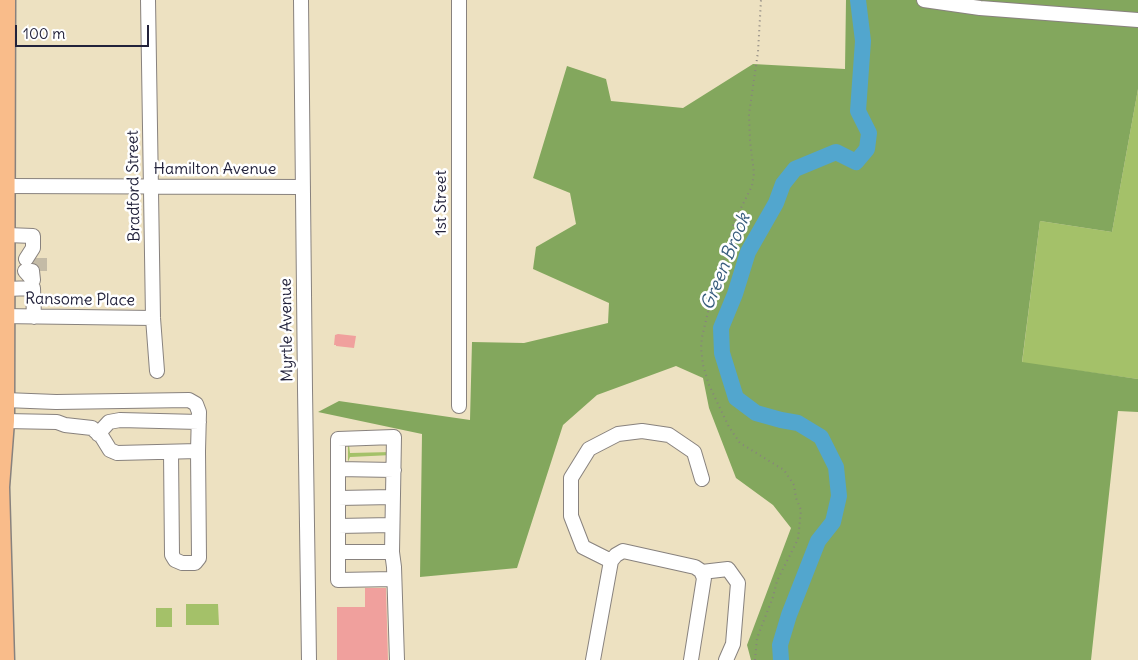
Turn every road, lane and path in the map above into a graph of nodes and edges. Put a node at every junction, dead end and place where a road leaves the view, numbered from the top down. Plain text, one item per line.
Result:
1 (148, 0) edge
2 (301, 0) edge
3 (459, 0) edge
4 (761, 0) edge
5 (924, 0) edge
6 (4, 9) edge
7 (1138, 20) edge
8 (152, 186) junction
9 (303, 187) junction
10 (4, 195) edge
11 (7, 235) junction
12 (33, 267) junction
13 (6, 288) junction
14 (3, 316) edge
15 (34, 317) junction
16 (153, 318) junction
17 (157, 372) dead end
18 (5, 400) junction
19 (56, 402) junction
20 (459, 406) dead end
21 (6, 422) junction
22 (109, 422) junction
23 (198, 422) junction
24 (98, 434) junction
25 (198, 451) junction
26 (171, 452) junction
27 (338, 469) junction
28 (394, 470) junction
29 (702, 479) dead end
30 (1, 487) edge
31 (393, 497) junction
32 (338, 498) junction
33 (392, 525) junction
34 (338, 526) junction
35 (338, 552) junction
36 (392, 552) junction
37 (611, 561) junction
38 (702, 572) junction
39 (394, 579) junction
40 (6, 660) edge
41 (309, 660) edge
42 (398, 660) edge
43 (593, 660) edge
44 (691, 660) edge
45 (726, 660) edge
46 (755, 660) edge

1 - 8 street, Bradford Street
2 - 9 street, Myrtle Avenue
3 - 20 street, 1st Street
4 - 46 path
5 - 7 street
6 - 10 main road
8 - 9 street, Hamilton Avenue
8 - 10 street, Hamilton Avenue
8 - 16 street, Bradford Street
9 - 41 street, Myrtle Avenue
10 - 11 main road
11 - 12 street
11 - 13 main road
12 - 13 street
12 - 15 street
13 - 14 main road
14 - 15 street, Ransome Place
14 - 18 main road
15 - 16 street, Ransome Place
16 - 17 street, Bradford Street
18 - 19 street
18 - 21 main road
19 - 22 street
19 - 23 street
21 - 24 street
21 - 30 main road
22 - 23 street
22 - 24 street
23 - 25 street
24 - 26 street
25 - 26 street
25 - 26 street
27 - 28 street
27 - 28 street
27 - 32 street
28 - 31 street
29 - 37 street
30 - 40 main road
31 - 32 street
31 - 33 street
32 - 34 street
33 - 34 street
33 - 36 street
34 - 35 street
35 - 36 street
35 - 39 street
36 - 39 street
37 - 38 street
37 - 43 street
38 - 44 street
38 - 45 street
39 - 42 street

